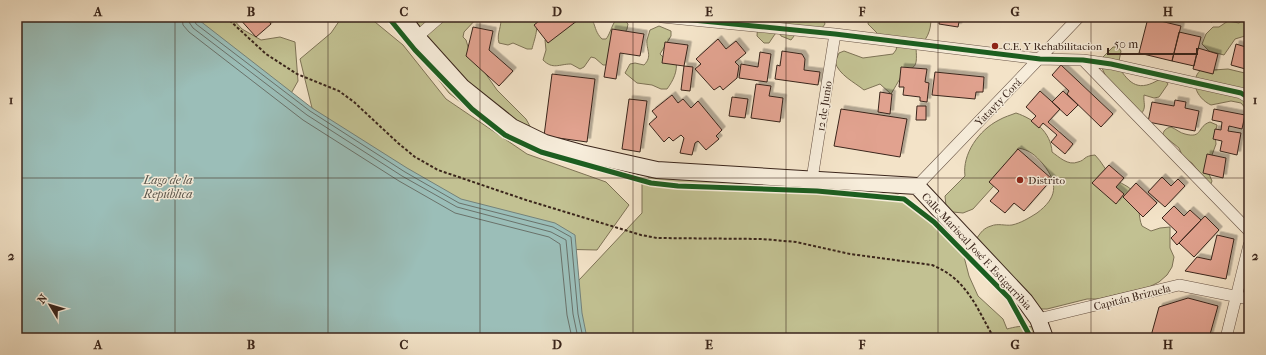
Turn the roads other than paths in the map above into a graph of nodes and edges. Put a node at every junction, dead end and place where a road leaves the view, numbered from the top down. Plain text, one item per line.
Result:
1 (402, 17) edge
2 (440, 17) edge
3 (662, 17) edge
4 (1079, 17) edge
5 (701, 18) edge
6 (835, 34) junction
7 (417, 37) junction
8 (1040, 59) junction
9 (1082, 60) junction
10 (1249, 98) edge
11 (812, 179) junction
12 (916, 186) junction
13 (1249, 231) edge
14 (1249, 245) edge
15 (1237, 296) junction
16 (1249, 299) edge
17 (1038, 319) junction
18 (1045, 338) edge
19 (1226, 338) edge

1 - 7 street
2 - 7 street
3 - 5 street
4 - 8 street, Yatayty Corá
5 - 6 street
6 - 8 street
6 - 11 street, 12 de Junio
7 - 11 street
8 - 9 street
8 - 12 street, Yatayty Corá
9 - 10 street
9 - 13 street
11 - 12 street
12 - 17 street, Calle Mariscal José F. Estigarribia
14 - 15 street
15 - 16 street, Capitán Brizuela
15 - 17 street, Capitán Brizuela
15 - 19 street
17 - 18 street, Calle Mariscal José F. Estigarribia

